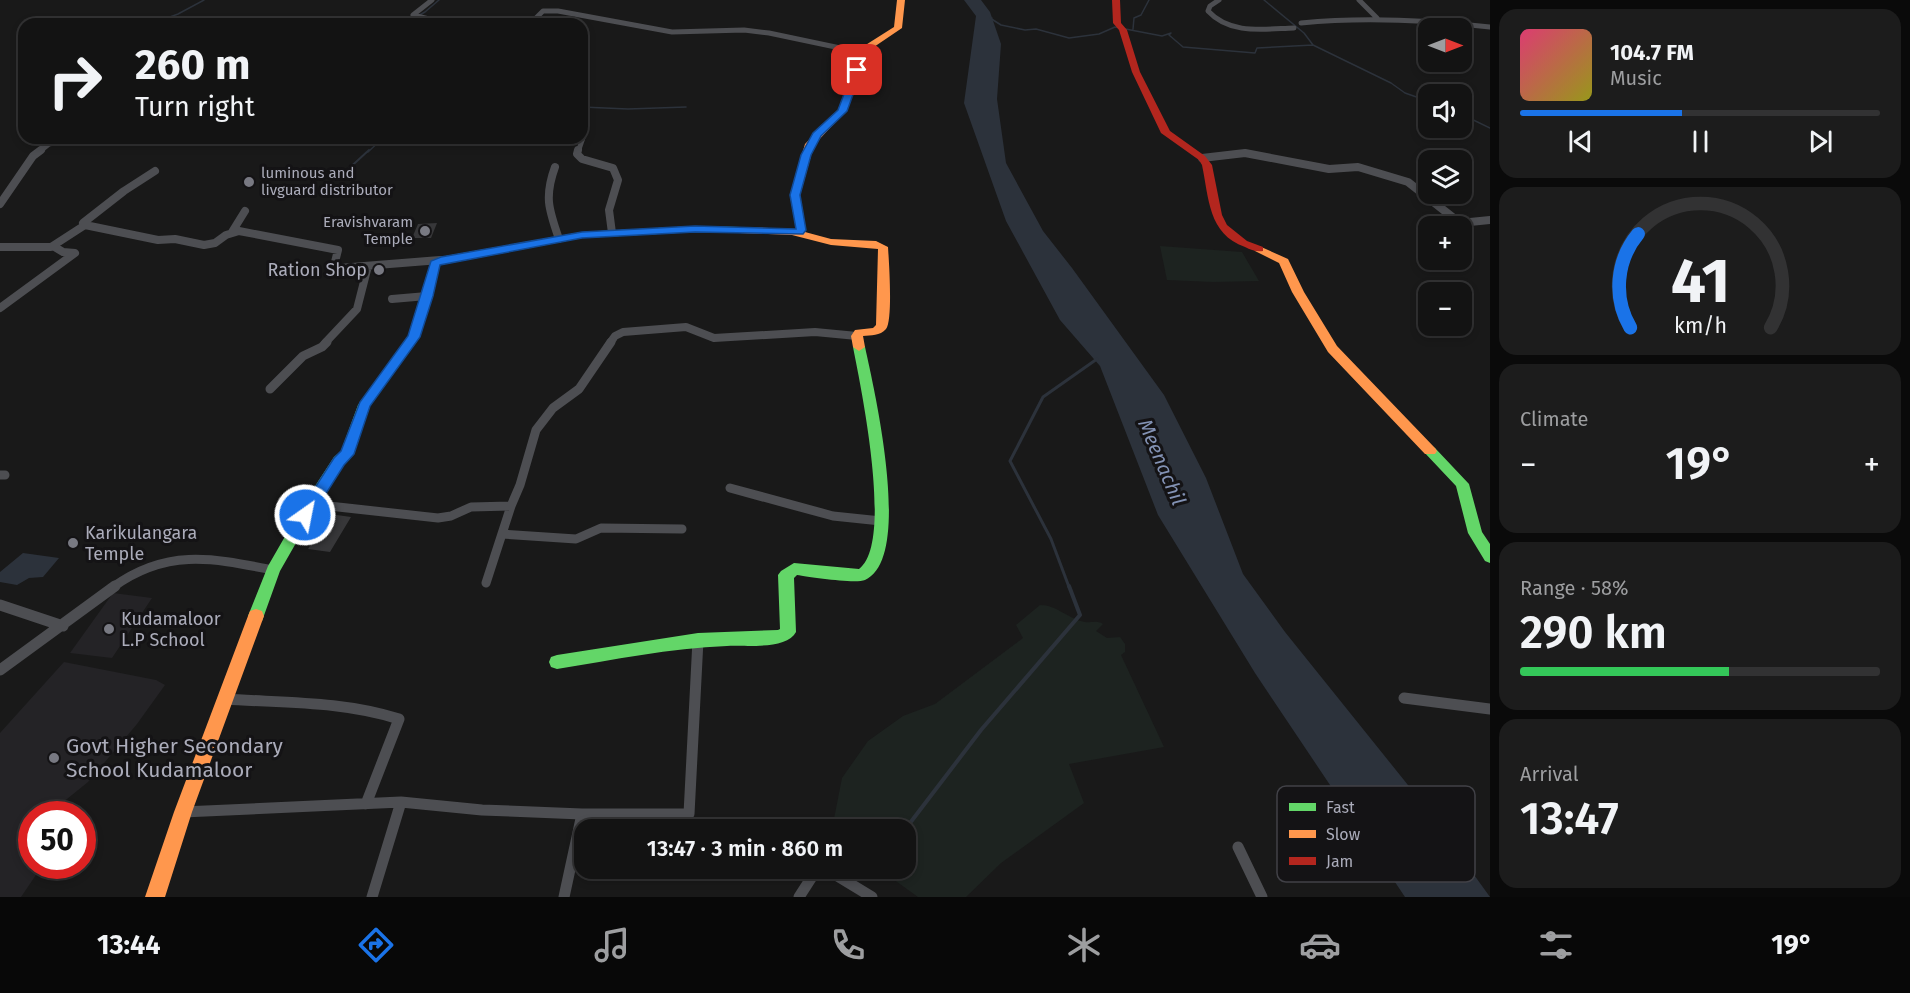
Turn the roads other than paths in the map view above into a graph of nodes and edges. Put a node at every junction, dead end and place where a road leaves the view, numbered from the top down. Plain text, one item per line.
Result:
1 (432, 0) edge
2 (901, 0) edge
3 (1116, 0) edge
4 (1219, 0) edge
5 (1359, 0) edge
6 (424, 18) edge
7 (536, 18) edge
8 (1377, 18) junction
9 (1301, 23) dead end
10 (1490, 27) edge
11 (1294, 28) dead end
12 (864, 53) junction
13 (49, 144) edge
14 (581, 144) edge
15 (1202, 158) junction
16 (555, 167) dead end
17 (155, 171) dead end
18 (0, 204) edge
19 (245, 211) dead end
20 (1490, 220) edge
21 (85, 225) junction
22 (232, 232) junction
23 (796, 232) junction
24 (612, 233) junction
25 (559, 239) junction
26 (53, 246) junction
27 (0, 247) edge
28 (441, 260) junction
29 (368, 266) junction
30 (427, 296) junction
31 (392, 299) dead end
32 (0, 308) edge
33 (857, 336) junction
34 (270, 389) dead end
35 (730, 488) dead end
36 (311, 504) junction
37 (511, 506) junction
38 (881, 521) junction
39 (682, 529) dead end
40 (502, 534) junction
41 (1490, 557) edge
42 (273, 570) junction
43 (486, 583) dead end
44 (0, 605) edge
45 (63, 626) junction
46 (698, 640) junction
47 (557, 662) dead end
48 (0, 670) edge
49 (1404, 698) dead end
50 (225, 699) junction
51 (1490, 709) edge
52 (401, 802) junction
53 (366, 804) junction
54 (183, 812) junction
55 (582, 814) junction
56 (1238, 847) dead end
57 (155, 897) edge
58 (372, 897) edge
59 (564, 897) edge
60 (799, 897) edge
61 (872, 897) edge
62 (1262, 897) edge

1 - 6 street
2 - 12 main road
3 - 15 main road
4 - 11 street
5 - 8 street
7 - 12 street
8 - 9 street
8 - 10 street
12 - 23 main road
13 - 18 street
14 - 24 street
15 - 20 street
15 - 41 main road
16 - 25 street
17 - 21 street
19 - 22 street
21 - 22 street
21 - 26 street
22 - 29 street
23 - 24 main road
23 - 33 main road
24 - 25 main road
25 - 28 main road
26 - 27 street
26 - 32 street
28 - 29 street
28 - 30 main road
29 - 34 street
30 - 31 street
30 - 36 main road
33 - 37 street
33 - 38 main road
35 - 38 street
36 - 37 street
36 - 42 main road
37 - 40 street
38 - 46 main road
39 - 40 street
40 - 43 street
42 - 45 street
42 - 50 main road
44 - 45 street
45 - 48 street
46 - 47 main road
46 - 55 street
49 - 51 street
50 - 53 street
50 - 54 main road
52 - 53 street
52 - 55 street
52 - 58 street
53 - 54 street
54 - 57 main road
55 - 59 street
56 - 62 street
60 - 61 street

